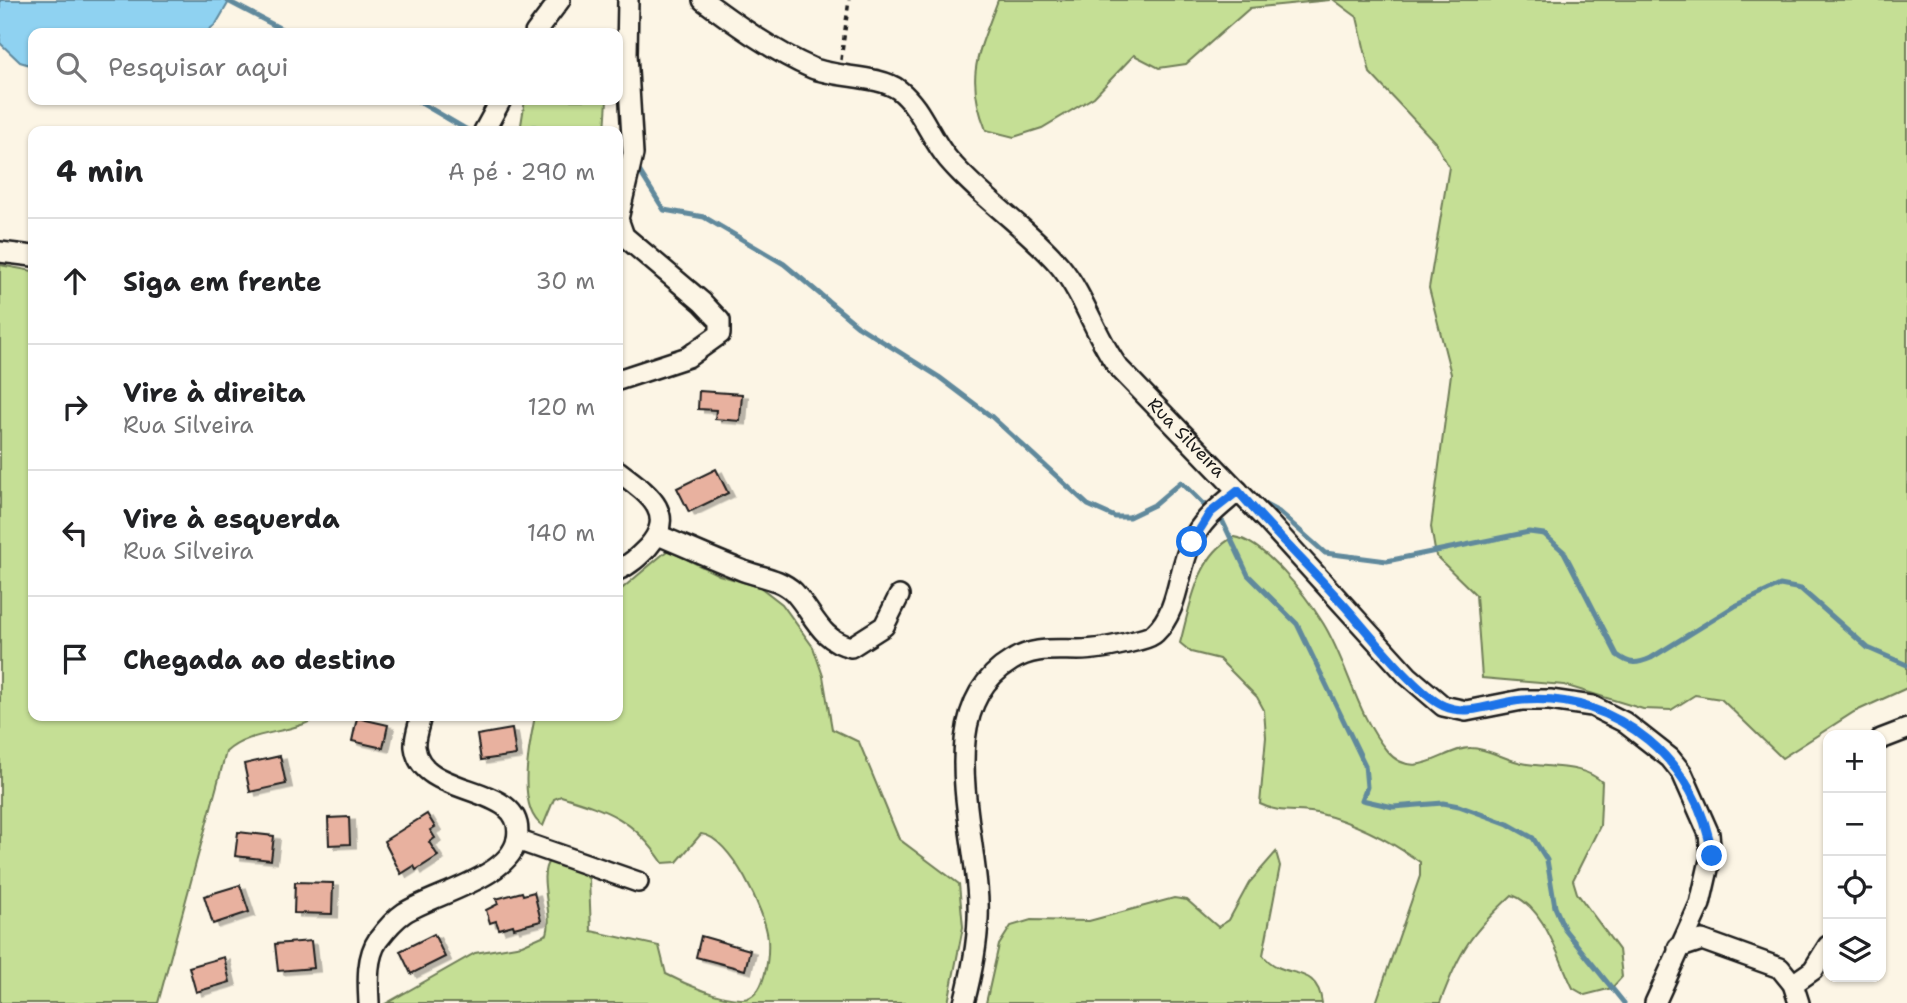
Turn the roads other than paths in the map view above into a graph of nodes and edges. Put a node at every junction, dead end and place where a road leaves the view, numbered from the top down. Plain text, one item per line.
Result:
1 (560, 0) edge
2 (628, 0) edge
3 (704, 0) edge
4 (539, 28) edge
5 (498, 105) edge
6 (487, 126) edge
7 (623, 197) edge
8 (623, 233) edge
9 (0, 252) edge
10 (28, 255) edge
11 (623, 378) edge
12 (623, 475) edge
13 (1238, 491) junction
14 (658, 535) junction
15 (623, 567) edge
16 (899, 596) dead end
17 (420, 721) edge
18 (1907, 729) edge
19 (1886, 737) edge
20 (517, 840) junction
21 (638, 881) dead end
22 (1678, 948) junction
23 (1823, 954) edge
24 (1796, 994) edge
25 (369, 1003) edge
26 (964, 1003) edge
27 (1655, 1003) edge

1 - 4 street
2 - 7 street
3 - 13 street, Rua Silveira
5 - 6 street
8 - 11 street
9 - 10 street
12 - 14 street
13 - 22 street, Rua Silveira
13 - 26 street
14 - 15 street
14 - 16 street
17 - 20 street
18 - 19 street
20 - 21 street
20 - 25 street
22 - 24 street
22 - 27 street, Rua Silveira
23 - 24 street

